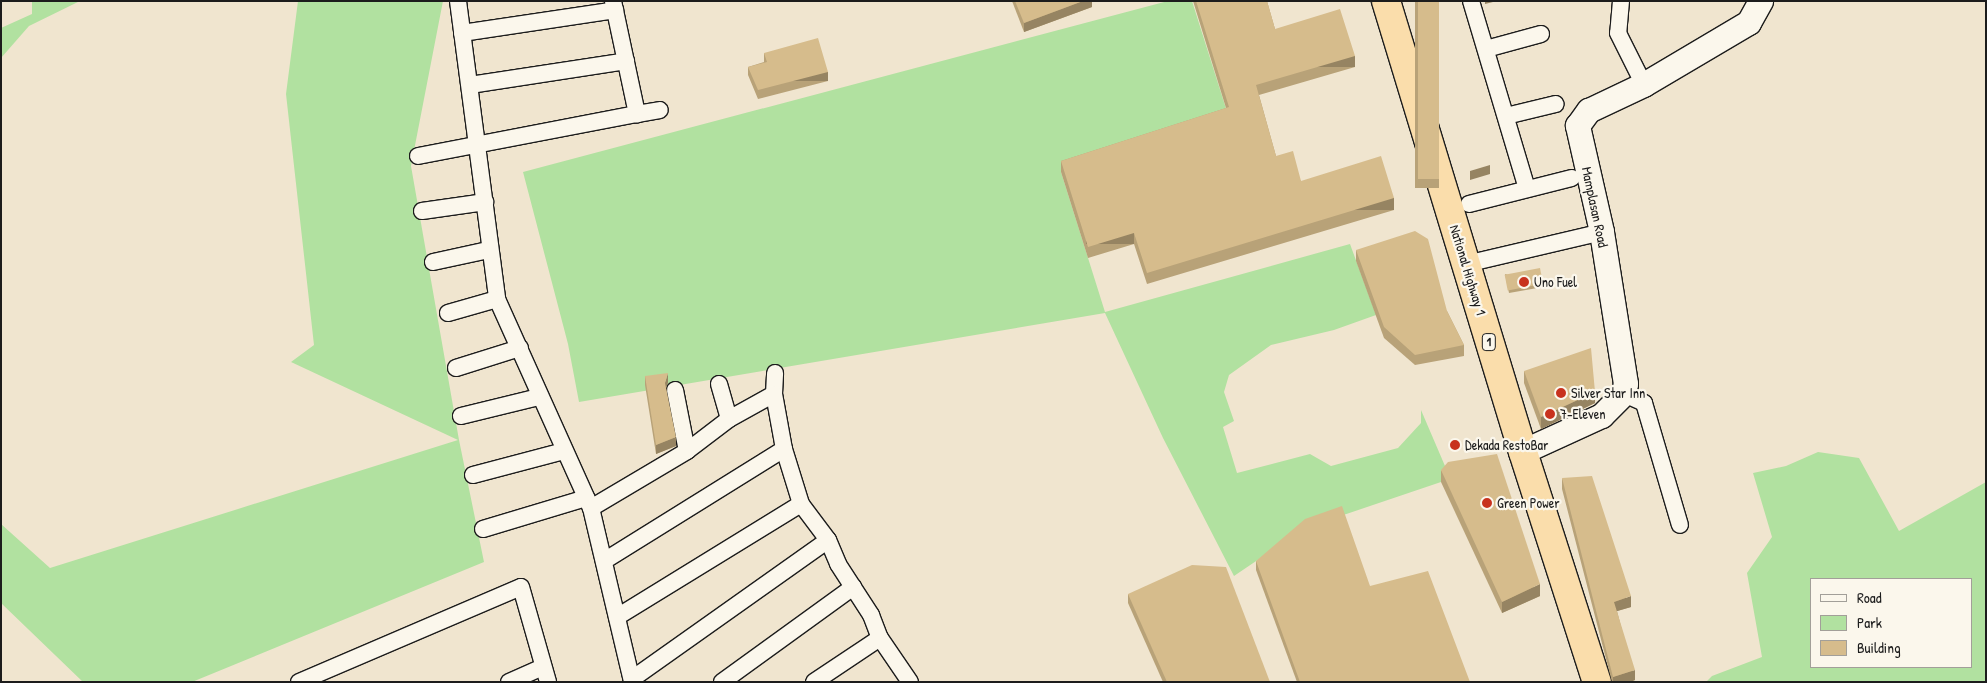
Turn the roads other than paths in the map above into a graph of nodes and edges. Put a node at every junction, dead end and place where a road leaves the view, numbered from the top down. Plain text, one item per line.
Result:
1 (458, 1) edge
2 (1386, 1) edge
3 (1471, 1) edge
4 (1621, 1) edge
5 (1761, 1) edge
6 (614, 6) edge
7 (462, 33) junction
8 (1541, 34) dead end
9 (1486, 49) junction
10 (626, 61) junction
11 (470, 85) junction
12 (1644, 85) junction
13 (1556, 104) dead end
14 (660, 110) dead end
15 (637, 114) junction
16 (1506, 116) junction
17 (478, 144) junction
18 (418, 156) dead end
19 (1572, 178) dead end
20 (1527, 189) junction
21 (485, 202) junction
22 (1470, 204) dead end
23 (422, 211) dead end
24 (1602, 232) junction
25 (488, 250) junction
26 (433, 262) dead end
27 (1466, 264) junction
28 (497, 299) junction
29 (448, 313) dead end
30 (520, 348) junction
31 (456, 368) dead end
32 (774, 373) dead end
33 (719, 384) dead end
34 (675, 390) dead end
35 (774, 394) junction
36 (1624, 394) junction
37 (539, 396) junction
38 (462, 416) dead end
39 (729, 419) junction
40 (784, 449) junction
41 (564, 451) junction
42 (687, 451) junction
43 (1522, 452) junction
44 (473, 475) dead end
45 (589, 503) junction
46 (801, 504) junction
47 (1680, 525) dead end
48 (483, 529) dead end
49 (828, 540) junction
50 (604, 560) junction
51 (853, 587) junction
52 (617, 617) junction
53 (880, 638) junction
54 (546, 674) edge
55 (632, 680) edge
56 (299, 682) edge
57 (509, 682) edge
58 (722, 682) edge
59 (814, 682) edge
60 (910, 682) edge
61 (1597, 682) edge

1 - 7 street
2 - 27 highway, National Highway 1 / 1
3 - 9 street
4 - 12 street
5 - 12 street, Mamplasan Road
6 - 7 street
6 - 10 street
7 - 11 street
8 - 9 street
9 - 16 street
10 - 11 street
10 - 15 street
11 - 17 street
12 - 24 street, Mamplasan Road
13 - 16 street
14 - 15 street
15 - 17 street
16 - 20 street
17 - 18 street
17 - 21 street
19 - 20 street
20 - 22 street
21 - 23 street
21 - 25 street
24 - 27 street
24 - 36 street, Mamplasan Road
25 - 26 street
25 - 28 street
27 - 43 highway, National Highway 1 / 1
28 - 29 street
28 - 30 street
30 - 31 street
30 - 37 street
32 - 35 street
33 - 39 street
34 - 42 street
35 - 39 street
35 - 40 street
36 - 43 street
36 - 47 street
37 - 38 street
37 - 41 street
39 - 42 street
40 - 46 street
40 - 50 street
41 - 44 street
41 - 45 street
42 - 45 street
43 - 61 highway, National Highway 1 / 1
45 - 48 street
45 - 50 street
46 - 49 street
46 - 52 street
49 - 51 street
49 - 55 street
50 - 52 street
51 - 53 street
51 - 58 street
52 - 55 street
53 - 59 street
53 - 60 street
54 - 56 street
54 - 57 street

